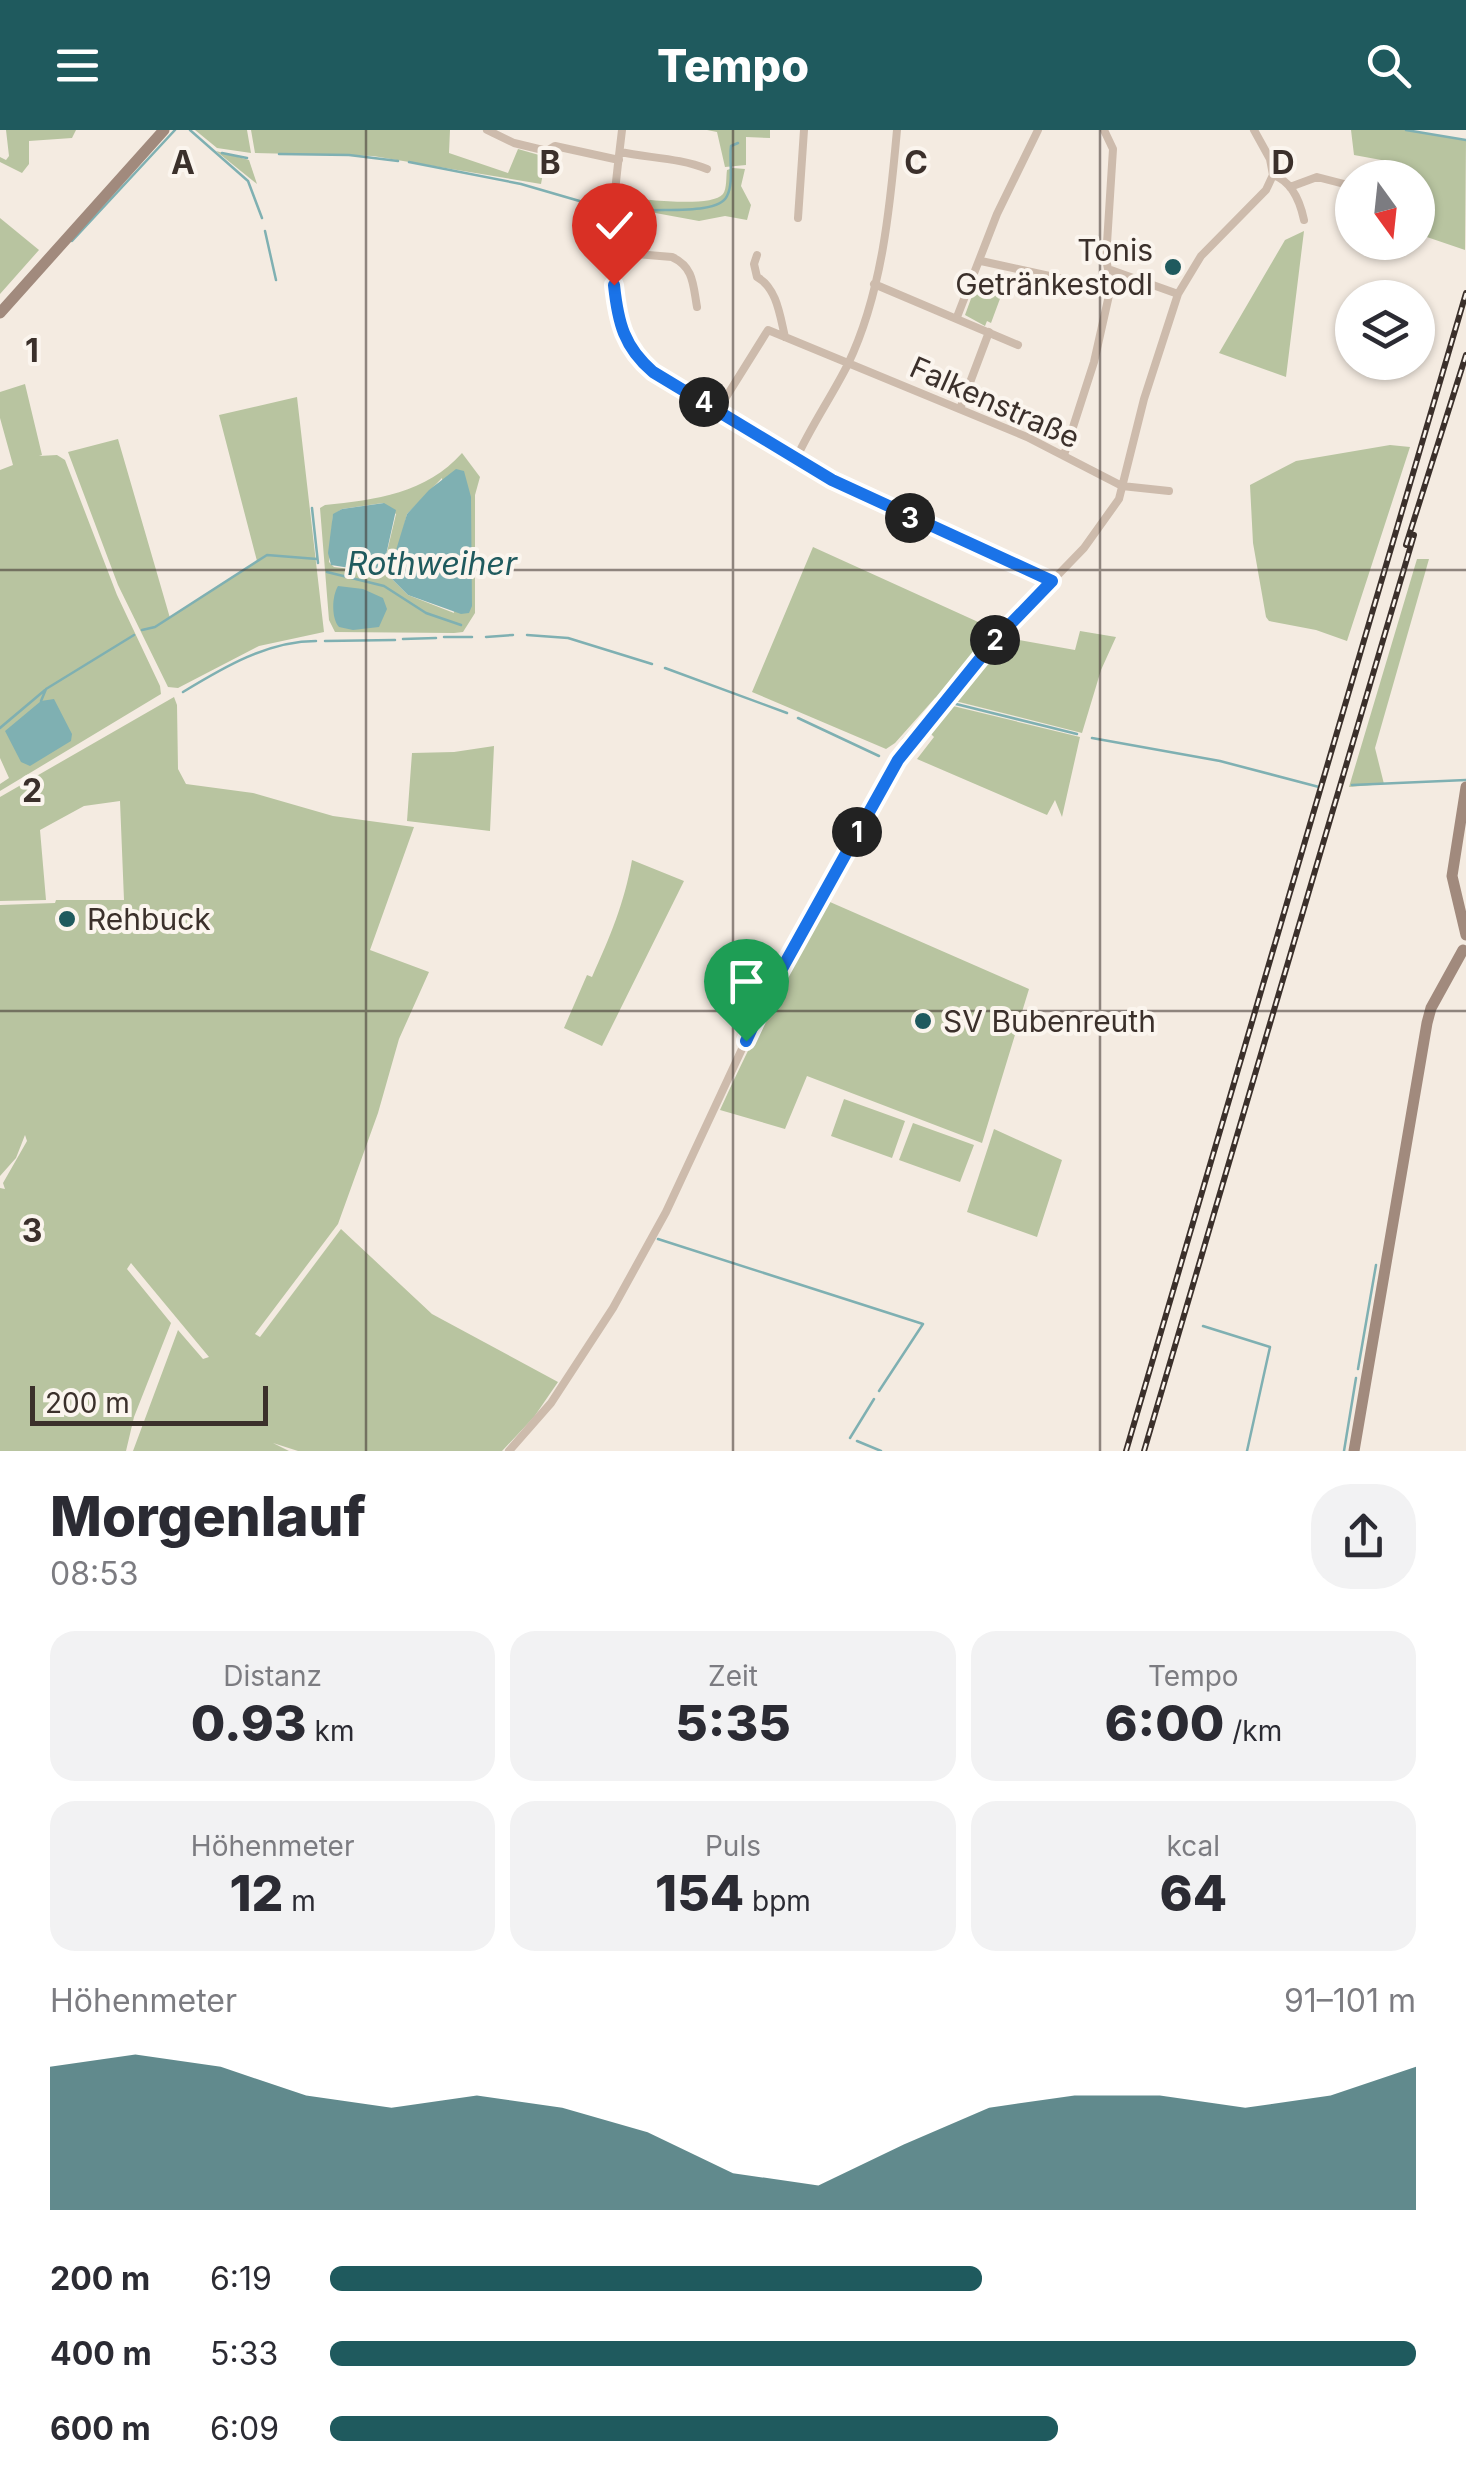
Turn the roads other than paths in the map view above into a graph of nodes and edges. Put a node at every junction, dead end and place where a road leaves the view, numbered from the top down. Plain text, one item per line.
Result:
1 (487, 130) edge
2 (622, 130) edge
3 (804, 130) edge
4 (897, 130) edge
5 (1038, 130) edge
6 (1104, 130) edge
7 (1254, 130) edge
8 (160, 134) edge
9 (619, 156) junction
10 (707, 170) dead end
11 (1272, 175) junction
12 (1335, 182) edge
13 (1290, 187) junction
14 (798, 218) dead end
15 (1304, 220) dead end
16 (612, 252) junction
17 (757, 255) dead end
18 (981, 261) junction
19 (1114, 273) junction
20 (767, 282) junction
21 (874, 284) junction
22 (756, 287) dead end
23 (1109, 289) junction
24 (1178, 294) junction
25 (698, 306) dead end
26 (0, 313) edge
27 (957, 317) junction
28 (990, 332) junction
29 (785, 337) junction
30 (1018, 345) dead end
31 (849, 362) junction
32 (718, 410) junction
33 (960, 410) junction
34 (1064, 455) junction
35 (796, 459) junction
36 (1122, 486) junction
37 (1170, 491) dead end
38 (1052, 581) junction
39 (1466, 787) edge
40 (1462, 906) edge
41 (1465, 946) edge
42 (1466, 972) edge
43 (1448, 982) junction
44 (509, 1451) edge
45 (1354, 1451) edge

1 - 9 street
2 - 9 street
3 - 14 street
4 - 21 street
5 - 18 street
6 - 19 street
7 - 11 street
8 - 26 main road
9 - 10 street
9 - 16 street
11 - 13 street
11 - 24 street
12 - 13 street
13 - 15 street
16 - 25 street
16 - 32 street
17 - 20 street
18 - 23 street
18 - 27 street
19 - 23 street
19 - 24 street
20 - 22 street
20 - 29 street
21 - 27 street
21 - 31 street
23 - 34 street
24 - 36 street
27 - 28 street
28 - 30 street
28 - 33 street
29 - 31 street, Falkenstraße
29 - 32 street
31 - 33 street, Falkenstraße
31 - 35 street
32 - 35 street
33 - 34 street, Falkenstraße
34 - 36 street, Falkenstraße
35 - 38 street
36 - 37 street
36 - 38 street
38 - 44 street
39 - 40 main road
40 - 41 main road
41 - 43 main road
42 - 43 main road
43 - 45 main road

